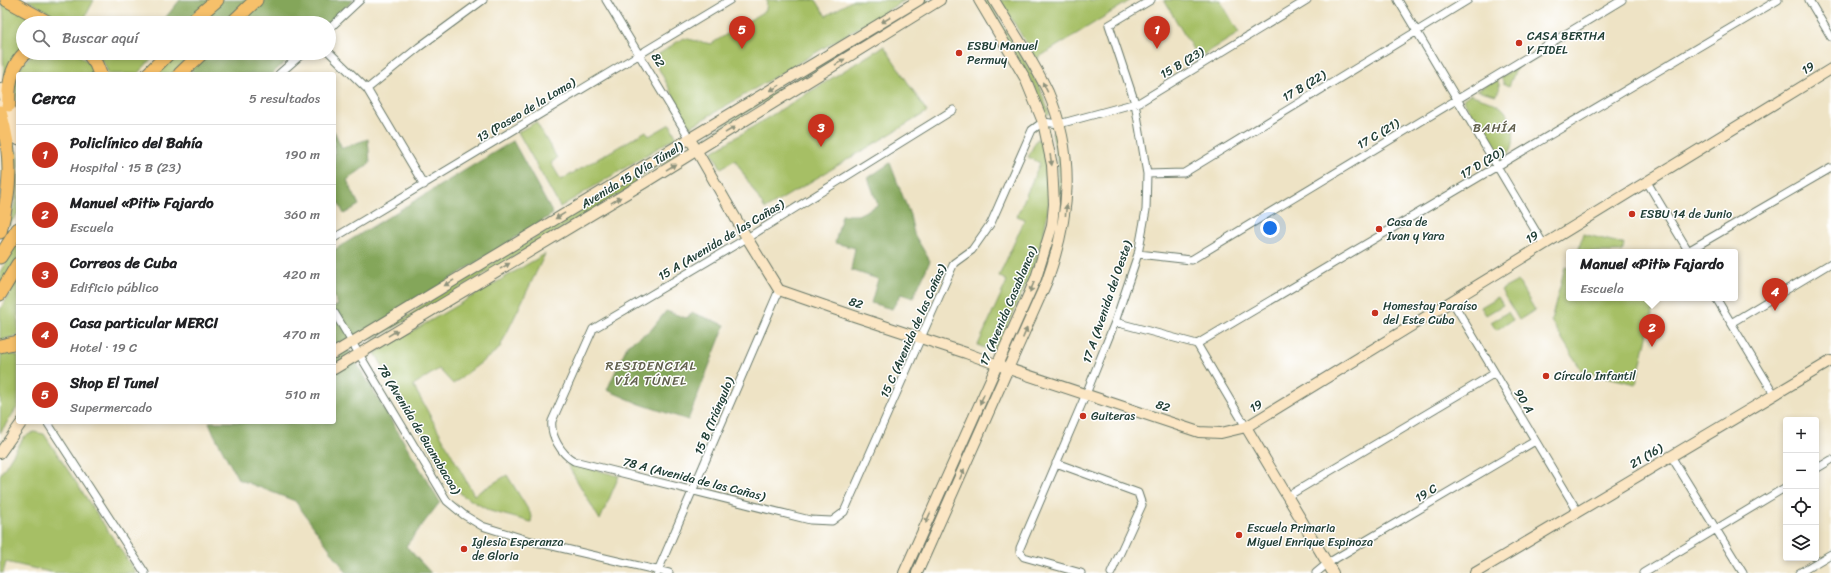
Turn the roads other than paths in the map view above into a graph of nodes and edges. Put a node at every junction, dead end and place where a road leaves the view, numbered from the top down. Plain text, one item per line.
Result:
1 (6, 0) edge
2 (218, 0) edge
3 (222, 0) edge
4 (256, 0) edge
5 (360, 0) edge
6 (484, 0) edge
7 (606, 0) edge
8 (730, 0) edge
9 (919, 0) edge
10 (940, 0) edge
11 (979, 0) edge
12 (994, 0) edge
13 (1151, 0) edge
14 (1307, 0) edge
15 (1398, 0) edge
16 (1468, 0) edge
17 (1622, 0) edge
18 (1778, 0) edge
19 (1809, 0) edge
20 (36, 16) edge
21 (199, 16) edge
22 (206, 16) edge
23 (239, 16) edge
24 (336, 22) edge
25 (1416, 31) junction
26 (1831, 37) edge
27 (640, 55) junction
28 (336, 59) edge
29 (20, 60) edge
30 (93, 60) edge
31 (162, 60) edge
32 (195, 60) edge
33 (295, 60) edge
34 (1831, 69) edge
35 (99, 72) edge
36 (150, 72) edge
37 (182, 72) edge
38 (281, 72) edge
39 (0, 88) edge
40 (367, 89) junction
41 (1457, 100) junction
42 (1135, 103) junction
43 (3, 107) edge
44 (953, 110) dead end
45 (16, 122) edge
46 (1043, 122) junction
47 (1059, 124) junction
48 (16, 136) edge
49 (690, 139) junction
50 (697, 151) junction
51 (1497, 167) junction
52 (1831, 168) edge
53 (1147, 174) junction
54 (1647, 182) junction
55 (424, 185) junction
56 (0, 232) edge
57 (16, 232) edge
58 (336, 237) edge
59 (747, 238) junction
60 (1544, 245) junction
61 (1687, 249) edge
62 (1694, 249) edge
63 (1138, 254) junction
64 (0, 257) edge
65 (1831, 263) edge
66 (16, 267) edge
67 (779, 290) junction
68 (0, 294) edge
69 (1452, 301) junction
70 (1718, 301) edge
71 (336, 315) edge
72 (1114, 322) junction
73 (1731, 323) junction
74 (922, 338) junction
75 (353, 342) junction
76 (1197, 344) junction
77 (336, 352) edge
78 (360, 354) junction
79 (1831, 361) edge
80 (998, 364) junction
81 (336, 368) edge
82 (1009, 369) junction
83 (1495, 373) junction
84 (1086, 394) junction
85 (1774, 394) junction
86 (21, 424) edge
87 (48, 424) edge
88 (1246, 427) junction
89 (551, 430) joint
90 (1536, 441) junction
91 (0, 453) edge
92 (1671, 456) junction
93 (1831, 460) edge
94 (1056, 464) junction
95 (1819, 467) edge
96 (1783, 489) edge
97 (694, 491) junction
98 (1288, 496) junction
99 (844, 512) joint
100 (1578, 512) junction
101 (1716, 529) junction
102 (1831, 554) edge
103 (1328, 563) junction
104 (658, 572) edge
105 (145, 573) edge
106 (669, 573) edge
107 (904, 573) edge
108 (917, 573) edge
109 (1081, 573) edge
110 (1111, 573) edge
111 (1316, 573) edge
112 (1333, 573) edge
113 (1475, 573) edge
114 (1643, 573) edge
115 (1743, 573) edge
116 (1799, 573) edge

1 - 20 highway
2 - 21 highway
3 - 22 highway
4 - 23 highway
5 - 24 street
6 - 40 street
7 - 27 street, 82
8 - 27 street, 13 (Paseo de la Loma)
9 -> 49 main road, Avenida 15 (Vía Túnel)
50 -> 10 main road, Avenida 15 (Vía Túnel)
11 - 46 main road, 17 (Avenida Casablanca)
47 -> 12 main road, 17 (Avenida Casablanca)
13 - 42 street, 17 A (Avenida del Oeste)
14 - 42 street, 15 B (23)
15 - 25 street
16 - 25 street, 17 B (22)
17 - 41 street, 17 C (21)
18 - 51 street, 17 D (20)
19 - 26 street
25 - 41 street
25 - 53 street, 17 B (22)
27 - 49 street, 82
27 - 55 street, 13 (Paseo de la Loma)
28 - 40 street
29 - 43 highway
30 - 35 highway
31 - 36 highway
32 - 37 highway
33 - 38 street
34 - 54 main road, 19
39 - 43 main road
40 - 55 street
41 - 51 street
41 - 63 street, 17 C (21)
42 - 47 street, 15 B (23)
42 - 53 street, 17 A (Avenida del Oeste)
43 - 45 main road
43 - 48 main road
43 - 56 highway
44 - 59 street, 15 A (Avenida de las Cañas)
46 - 47 street
46 - 74 street, 15 C (Avenida de las Cañas)
46 -> 80 main road, 17 (Avenida Casablanca)
82 -> 47 main road, 17 (Avenida Casablanca)
49 - 50 main road, 82
49 -> 75 main road, Avenida 15 (Vía Túnel)
50 - 59 main road, 82
78 -> 50 main road, Avenida 15 (Vía Túnel)
51 - 60 street
51 - 76 street, 17 D (20)
52 - 62 street
53 - 63 street, 17 A (Avenida del Oeste)
54 - 60 main road, 19
54 - 61 street
55 - 58 street, 13 (Paseo de la Loma)
57 - 64 highway
59 - 67 main road, 82
59 - 89 street, 15 A (Avenida de las Cañas)
60 - 69 main road, 19
63 - 72 street, 17 A (Avenida del Oeste)
65 - 73 street
66 - 68 highway
67 - 74 main road, 82
67 - 97 street, 15 B (Triángulo)
69 - 83 street, 90 A
69 - 88 main road, 19
70 - 73 street
71 - 75 street, 78 (Avenida de Guanabacoa)
72 - 76 street
72 - 84 street, 17 A (Avenida del Oeste)
73 - 85 street
74 - 80 main road, 82
74 - 99 street, 15 C (Avenida de las Cañas)
75 - 77 main road, Avenida 15 (Vía Túnel)
75 - 78 street, 78 (Avenida de Guanabacoa)
76 - 88 street
78 - 81 main road, Avenida 15 (Vía Túnel)
78 - 104 street, 78 (Avenida de Guanabacoa)
79 - 85 main road, 21 (16)
80 - 82 main road, 82
80 -> 107 main road, 17 (Avenida Casablanca)
82 - 84 main road, 82
108 -> 82 main road, 17 (Avenida Casablanca)
83 - 90 street, 90 A
83 - 98 street
84 - 88 main road, 82
84 - 94 street, 17 A (Avenida del Oeste)
85 - 92 main road, 21 (16)
86 - 91 main road
87 - 105 street
88 - 98 main road
89 - 97 street, 78 A (Avenida de las Cañas)
90 - 100 street, 90 A
90 - 103 street, 19 C
92 - 100 main road, 21 (16)
92 - 101 street
93 - 95 street
94 - 109 street, 17 A (Avenida del Oeste)
94 - 110 street
96 - 101 street
97 - 99 street, 78 A (Avenida de las Cañas)
97 - 104 street, 15 B (Triángulo)
98 - 103 main road
100 - 113 main road, 21 (16)
101 - 114 street
101 - 115 street
102 - 116 street
103 - 111 street, 19 C
103 - 112 main road
104 - 106 street, 78 (Avenida de Guanabacoa)

